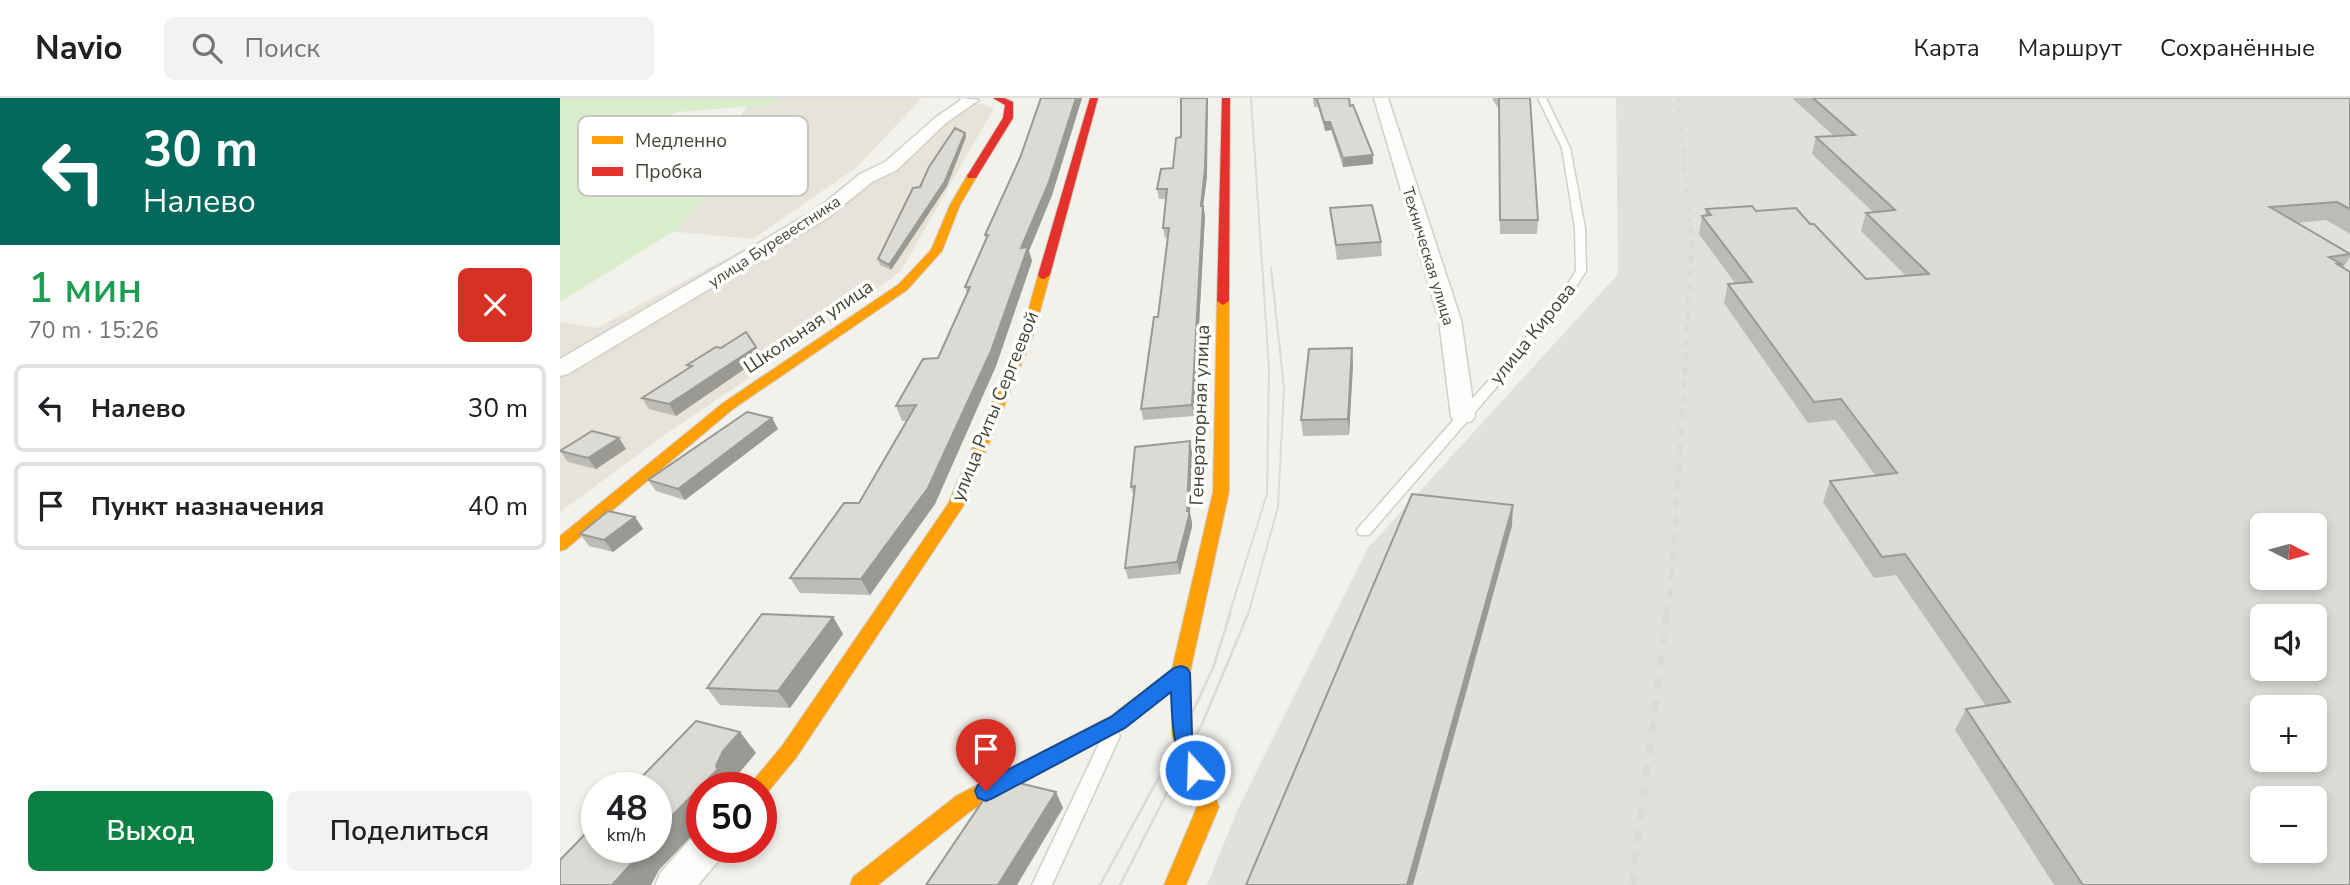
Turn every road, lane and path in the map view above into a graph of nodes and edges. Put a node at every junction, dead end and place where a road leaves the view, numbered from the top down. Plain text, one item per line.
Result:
1 (997, 98) edge
2 (1094, 98) edge
3 (1226, 98) edge
4 (1381, 98) edge
5 (1542, 98) edge
6 (971, 99) edge
7 (560, 369) edge
8 (1462, 416) junction
9 (1364, 531) dead end
10 (560, 545) edge
11 (1181, 673) junction
12 (1118, 722) junction
13 (772, 772) edge
14 (693, 863) edge
15 (674, 885) edge
16 (861, 885) edge
17 (1042, 885) edge
18 (1175, 885) edge

1 - 10 street, Школьная улица
2 - 13 street, улица Риты Сергеевой
3 - 11 street, Генераторная улица
4 - 8 street, Техническая улица
5 - 8 lane, улица Кирова
6 - 7 street, улица Буревестника
8 - 9 lane, улица Кирова
11 - 12 street
11 - 18 street, Генераторная улица
12 - 16 street
12 - 17 lane
14 - 15 street

